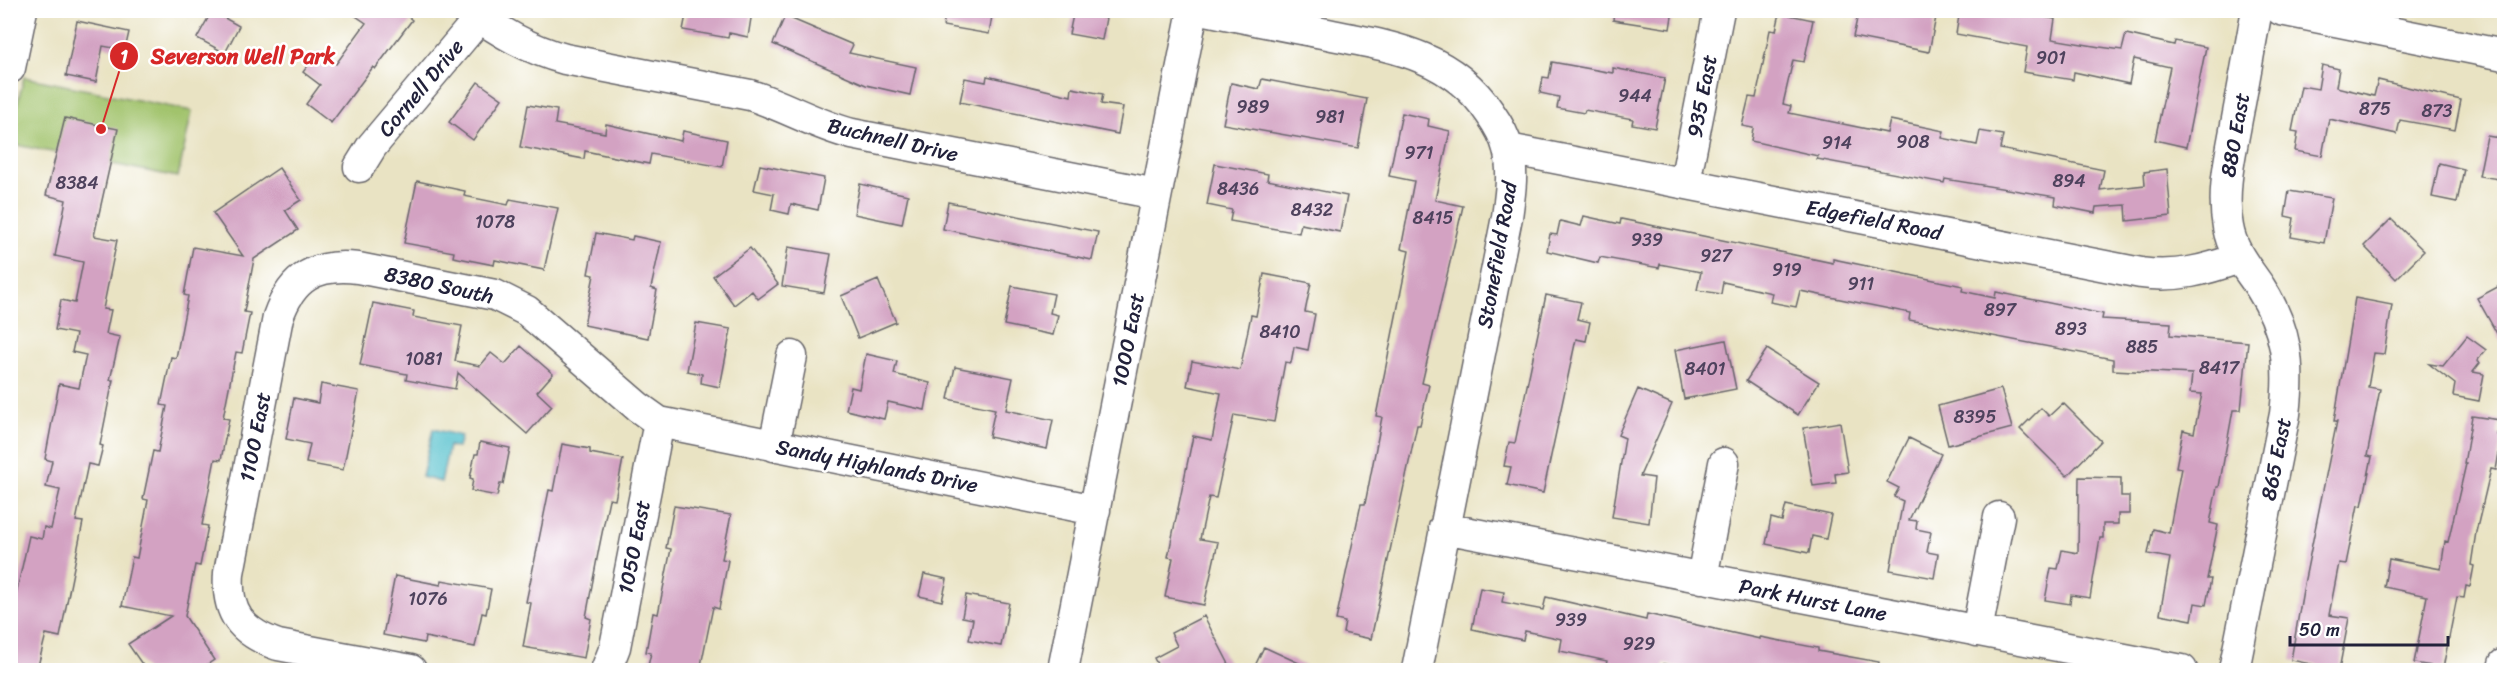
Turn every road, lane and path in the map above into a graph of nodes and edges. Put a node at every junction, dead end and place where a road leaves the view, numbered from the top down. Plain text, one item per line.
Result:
1 (22, 10) edge
2 (1193, 10) edge
3 (1206, 10) edge
4 (1719, 10) edge
5 (2257, 10) edge
6 (2281, 10) edge
7 (478, 13) edge
8 (2505, 55) edge
9 (10, 68) edge
10 (1508, 149) junction
11 (359, 167) dead end
12 (1685, 182) junction
13 (1156, 194) junction
14 (2239, 258) junction
15 (320, 269) joint
16 (792, 357) dead end
17 (660, 422) junction
18 (774, 446) junction
19 (1724, 463) dead end
20 (1095, 510) junction
21 (1999, 517) dead end
22 (1444, 528) junction
23 (1702, 578) junction
24 (1977, 631) junction
25 (2505, 664) edge
26 (411, 670) edge
27 (606, 670) edge
28 (1063, 670) edge
29 (1417, 670) edge
30 (2182, 670) edge
31 (2234, 670) edge
32 (2503, 670) edge

1 - 9 street
2 - 13 street, 1000 East
3 - 10 street, Stonefield Road
4 - 12 street, 935 East
5 - 14 street, 880 East
6 - 8 street
7 - 11 street, Cornell Drive
7 - 13 street, Buchnell Drive
10 - 12 street, Edgefield Road
10 - 22 street, Stonefield Road
12 - 14 street, Edgefield Road
13 - 20 street, 1000 East
14 - 31 street, 865 East
15 - 17 street, 8380 South
15 - 26 street, 1100 East
16 - 18 street
17 - 18 street, Sandy Highlands Drive
17 - 27 street, 1050 East
18 - 20 street, Sandy Highlands Drive
19 - 23 street
20 - 28 street, 1000 East
21 - 24 street
22 - 23 street, Park Hurst Lane
22 - 29 street, Stonefield Road
23 - 24 street, Park Hurst Lane
24 - 30 street, Park Hurst Lane
25 - 32 street

